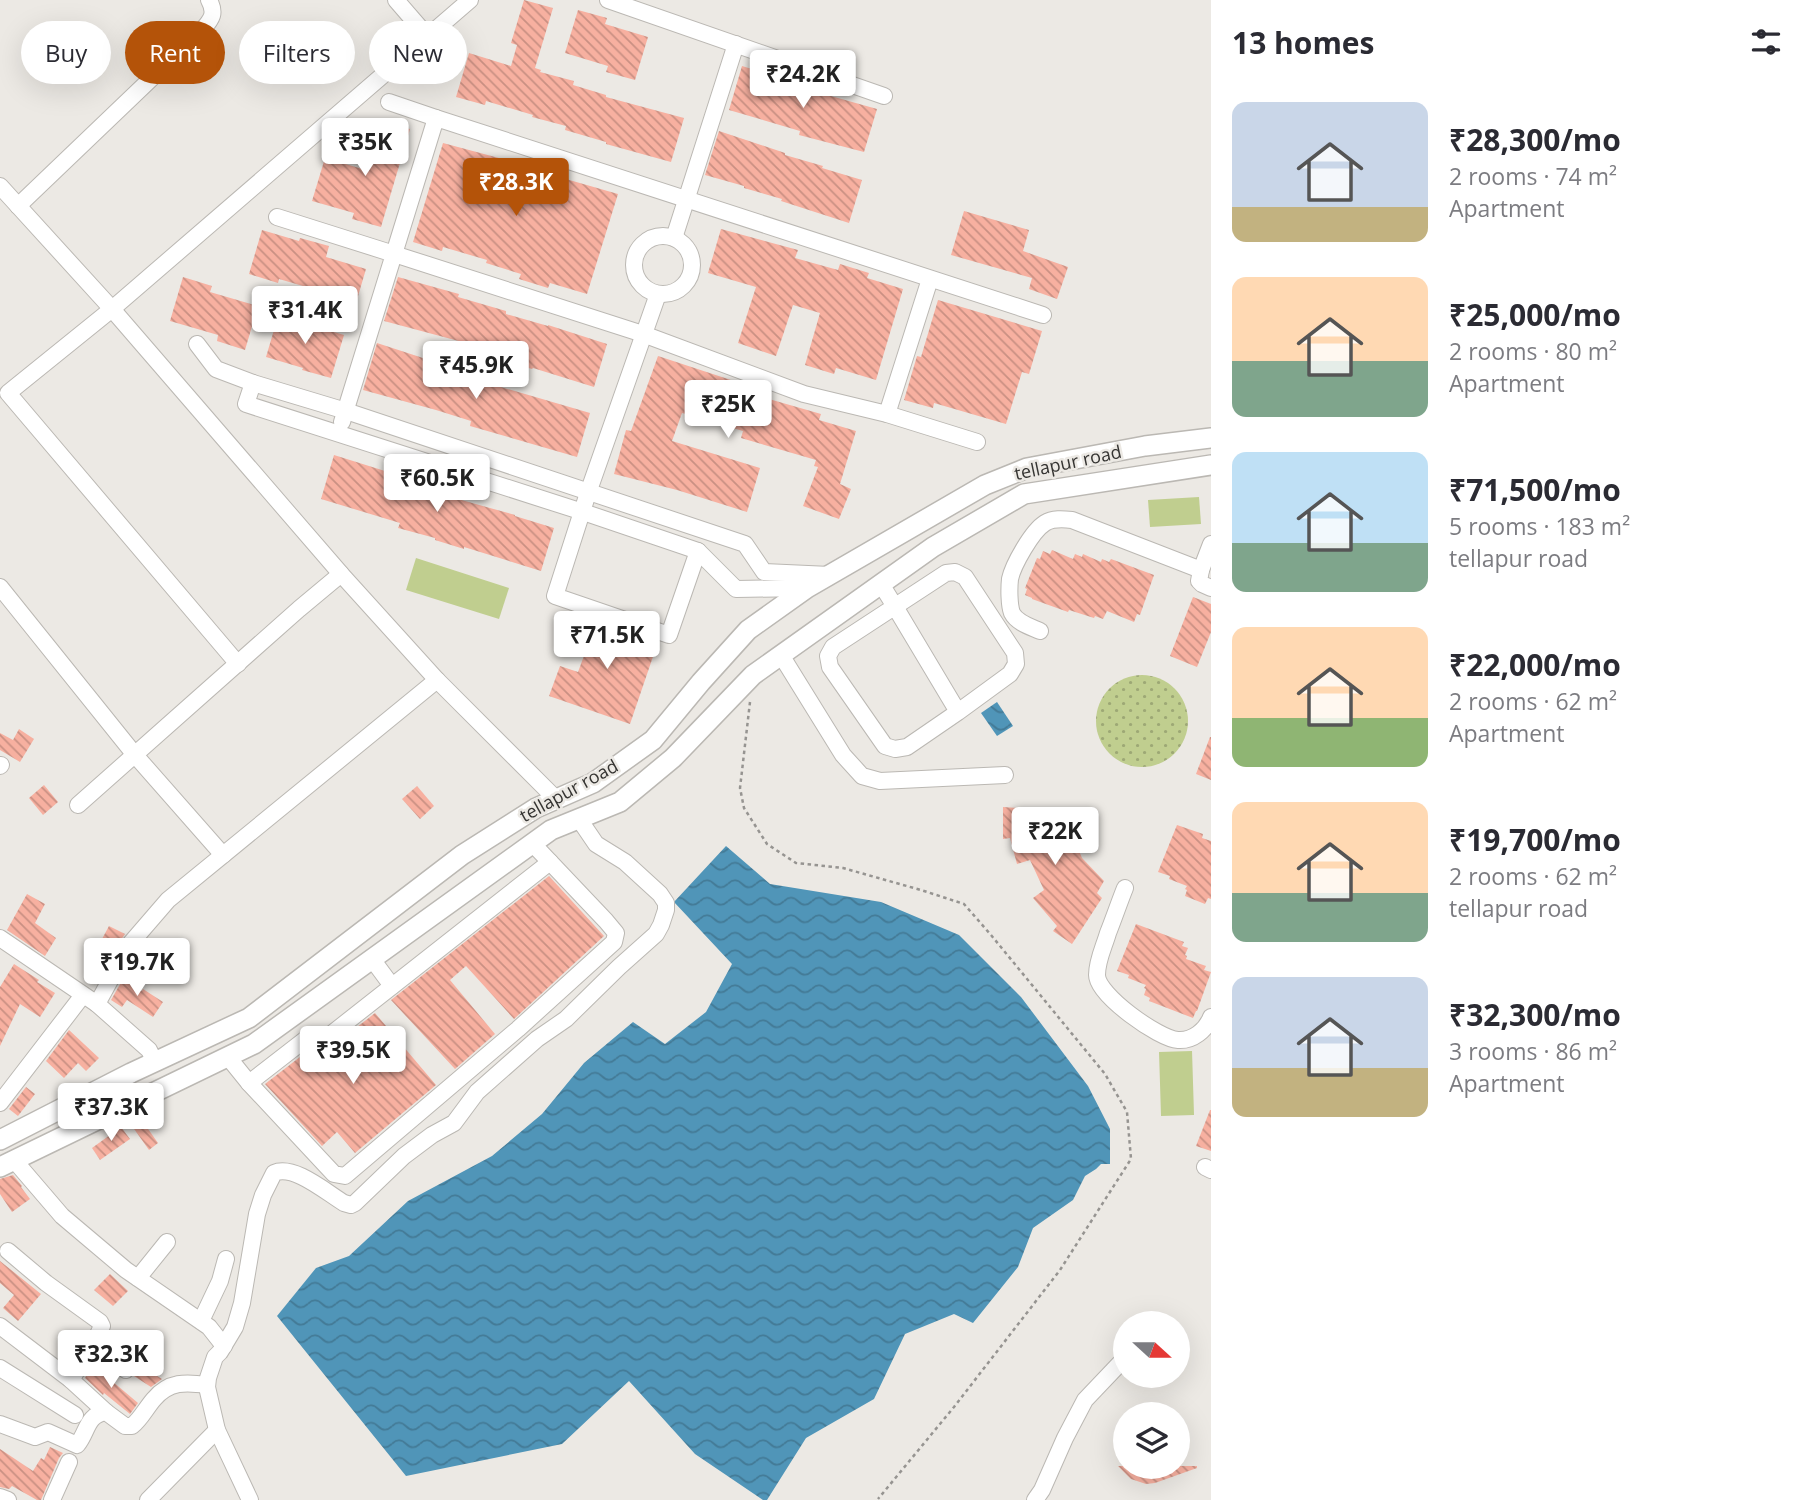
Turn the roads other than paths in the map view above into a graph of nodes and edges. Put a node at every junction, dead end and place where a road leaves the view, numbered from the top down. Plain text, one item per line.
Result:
1 (209, 0) edge
2 (396, 0) edge
3 (470, 0) edge
4 (608, 0) edge
5 (414, 21) edge
6 (446, 21) edge
7 (736, 44) junction
8 (373, 84) edge
9 (884, 96) dead end
10 (389, 102) dead end
11 (436, 118) junction
12 (0, 186) edge
13 (687, 198) junction
14 (18, 206) junction
15 (277, 217) dead end
16 (674, 237) junction
17 (394, 254) junction
18 (930, 279) junction
19 (658, 294) junction
20 (112, 309) junction
21 (1043, 315) dead end
22 (643, 334) junction
23 (197, 344) dead end
24 (253, 383) junction
25 (346, 411) junction
26 (887, 414) junction
27 (338, 434) junction
28 (1211, 438) edge
29 (977, 442) dead end
30 (1211, 465) edge
31 (589, 493) junction
32 (583, 512) junction
33 (1211, 544) edge
34 (698, 551) junction
35 (1201, 570) junction
36 (341, 575) junction
37 (830, 575) junction
38 (881, 584) junction
39 (807, 588) junction
40 (1211, 588) edge
41 (2, 595) edge
42 (894, 606) junction
43 (1040, 631) dead end
44 (781, 655) junction
45 (238, 664) junction
46 (438, 680) junction
47 (958, 712) junction
48 (135, 755) junction
49 (1005, 775) dead end
50 (556, 799) junction
51 (78, 805) dead end
52 (579, 819) junction
53 (532, 843) junction
54 (223, 855) junction
55 (550, 862) junction
56 (447, 866) junction
57 (1125, 888) dead end
58 (466, 891) junction
59 (0, 937) edge
60 (372, 959) junction
61 (392, 986) junction
62 (83, 995) junction
63 (97, 1004) junction
64 (1211, 1017) edge
65 (228, 1057) junction
66 (155, 1062) junction
67 (246, 1079) junction
68 (0, 1103) edge
69 (0, 1140) edge
70 (7, 1164) edge
71 (167, 1242) dead end
72 (8, 1251) dead end
73 (226, 1259) dead end
74 (138, 1278) junction
75 (201, 1321) junction
76 (0, 1325) edge
77 (93, 1345) junction
78 (224, 1346) junction
79 (0, 1368) edge
80 (126, 1370) dead end
81 (1113, 1371) edge
82 (71, 1380) junction
83 (207, 1385) junction
84 (106, 1412) junction
85 (75, 1415) dead end
86 (0, 1424) edge
87 (217, 1430) junction
88 (69, 1462) dead end
89 (0, 1497) edge
90 (8, 1500) edge
91 (52, 1500) edge
92 (148, 1500) edge
93 (250, 1500) edge
94 (1035, 1500) edge

1 - 14 street
2 - 5 street
3 - 6 street
4 - 7 street
7 - 9 street
7 - 13 street
8 - 20 street
10 - 11 street
11 - 13 street
11 - 17 street
12 - 14 street
13 - 16 street
13 - 18 street
14 - 20 street
15 - 17 street
16 - 19 street
16 - 19 street
17 - 22 street
17 - 25 street
18 - 21 street
18 - 26 street
19 - 22 street
20 - 36 street
20 - 45 street
22 - 26 street
22 - 31 street
23 - 24 street
24 - 25 street
24 - 27 street
25 - 27 street
25 - 31 street
26 - 29 street
27 - 32 street
28 - 37 street, tellapur road
30 - 38 street
31 - 32 street
31 - 37 street
32 - 34 street
32 - 34 street
33 - 35 street
34 - 39 street
35 - 40 street
35 - 43 street
36 - 45 street
36 - 46 street
37 - 39 street, tellapur road
38 - 42 street
38 - 44 street
39 - 50 street, tellapur road
41 - 48 street
42 - 47 street
42 - 47 street
42 - 47 street
44 - 49 street
44 - 52 street
45 - 48 street
46 - 50 street
46 - 54 street
48 - 51 street
48 - 54 street
50 - 56 street, tellapur road
52 - 53 street
52 - 78 street
53 - 55 street
53 - 58 street
54 - 63 street
55 - 61 street
55 - 67 street
56 - 58 street
56 - 66 street, tellapur road
57 - 64 street
58 - 60 street
59 - 62 street
60 - 61 street
60 - 65 street
61 - 67 street
62 - 63 street
62 - 68 street
63 - 66 street
65 - 67 street
65 - 70 street
66 - 69 street, tellapur road
70 - 74 street
71 - 74 street
72 - 77 street
73 - 75 street
74 - 75 street
75 - 78 street
76 - 82 street
77 - 80 street
77 - 82 street
78 - 83 street
79 - 85 street
81 - 94 street
82 - 84 street
83 - 84 street
83 - 87 street
84 - 86 street
87 - 92 street
87 - 93 street
88 - 91 street
89 - 90 street

